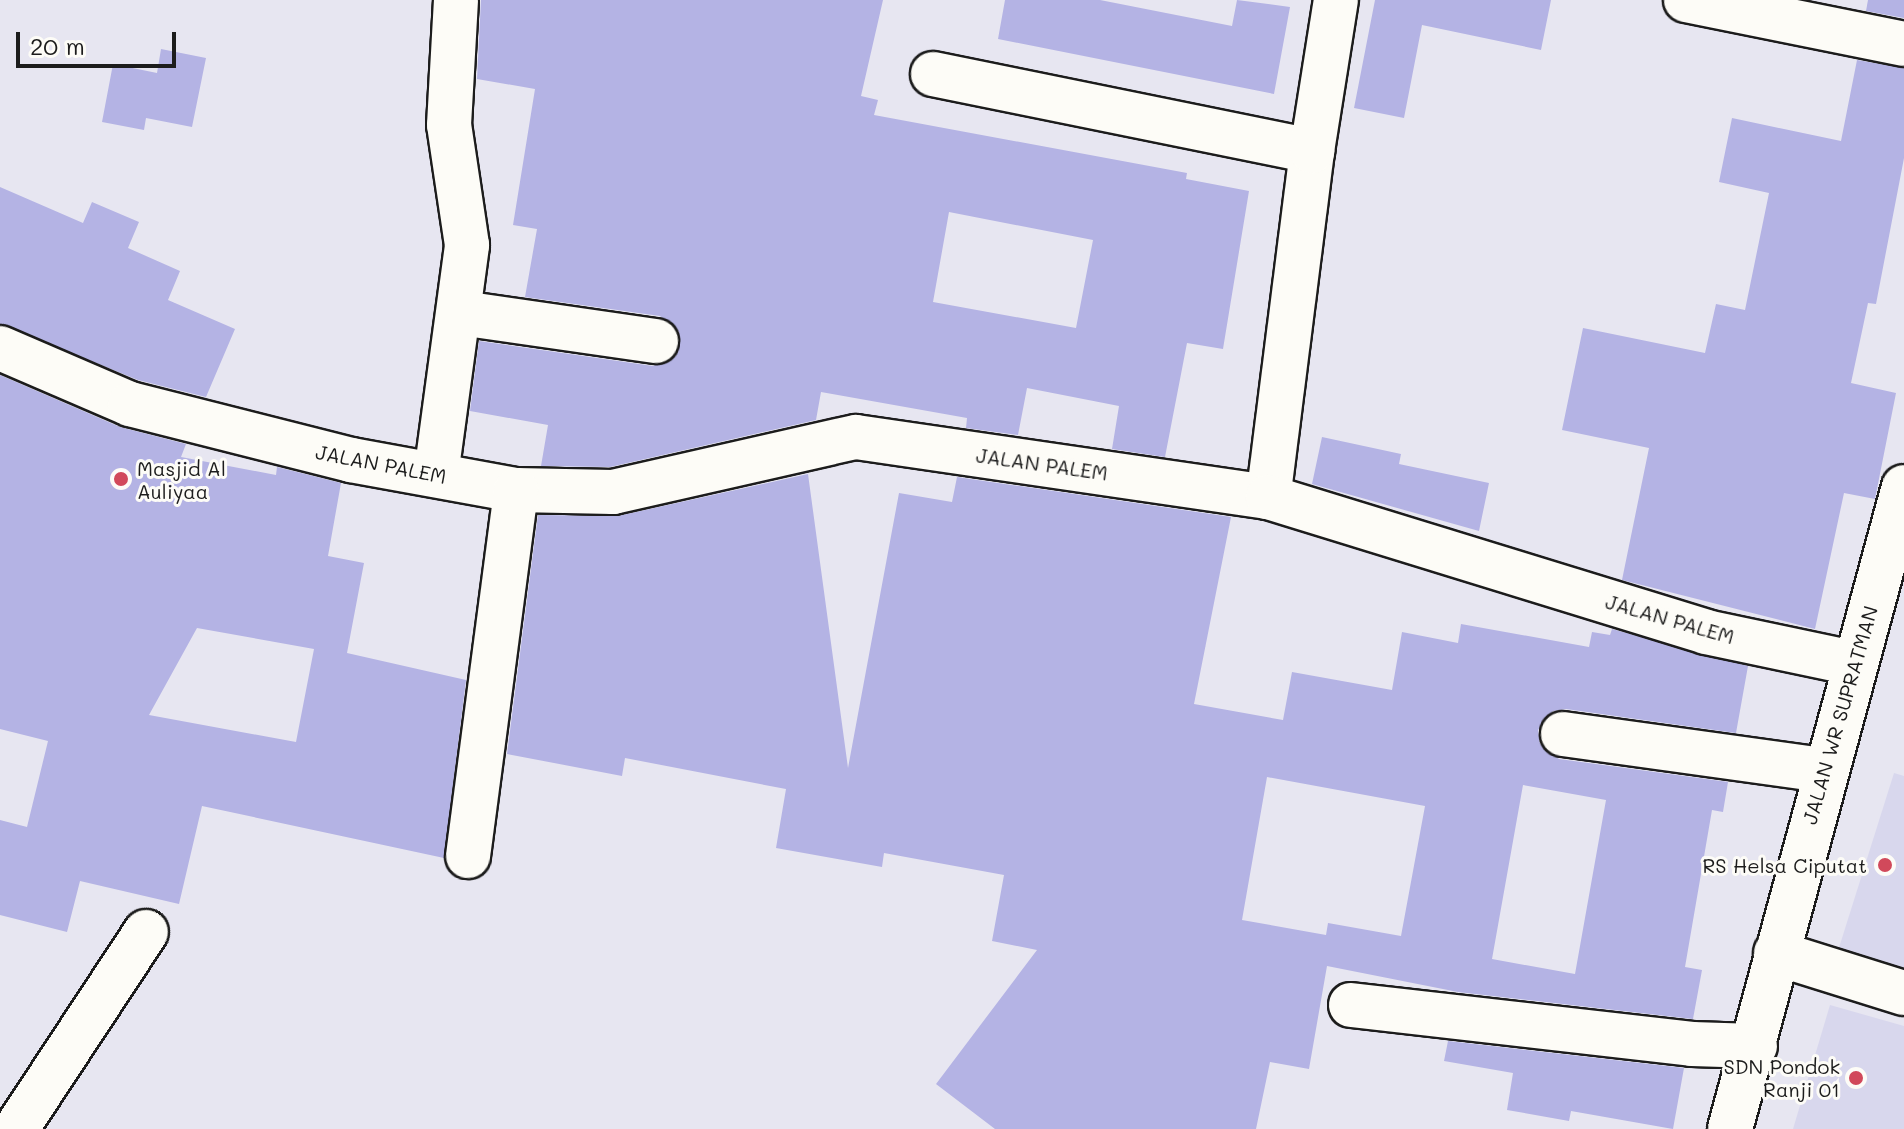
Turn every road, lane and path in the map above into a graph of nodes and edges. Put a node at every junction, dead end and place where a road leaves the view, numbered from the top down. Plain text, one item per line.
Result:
1 (456, 0) edge
2 (1336, 0) edge
3 (1686, 0) edge
4 (1904, 44) edge
5 (933, 74) dead end
6 (1312, 151) junction
7 (461, 313) junction
8 (656, 341) dead end
9 (0, 348) edge
10 (436, 475) junction
11 (1904, 488) edge
12 (516, 490) junction
13 (1268, 497) junction
14 (1853, 663) junction
15 (1563, 734) dead end
16 (1823, 770) junction
17 (468, 856) dead end
18 (146, 932) dead end
19 (1776, 953) junction
20 (1904, 993) edge
21 (1351, 1005) dead end
22 (1755, 1046) junction
23 (16, 1129) edge
24 (1730, 1129) edge

1 - 7 street
2 - 6 street
3 - 4 street
5 - 6 street
6 - 13 street
7 - 8 street
7 - 10 street
9 - 10 street, JALAN PALEM
10 - 12 street, JALAN PALEM
11 - 14 street, JALAN WR SUPRATMAN
12 - 13 street, JALAN PALEM
12 - 17 street
13 - 14 street, JALAN PALEM
14 - 16 street, JALAN WR SUPRATMAN
15 - 16 street
16 - 19 street, JALAN WR SUPRATMAN
18 - 23 street
19 - 20 street
19 - 22 street, JALAN WR SUPRATMAN
21 - 22 street
22 - 24 street, JALAN WR SUPRATMAN

